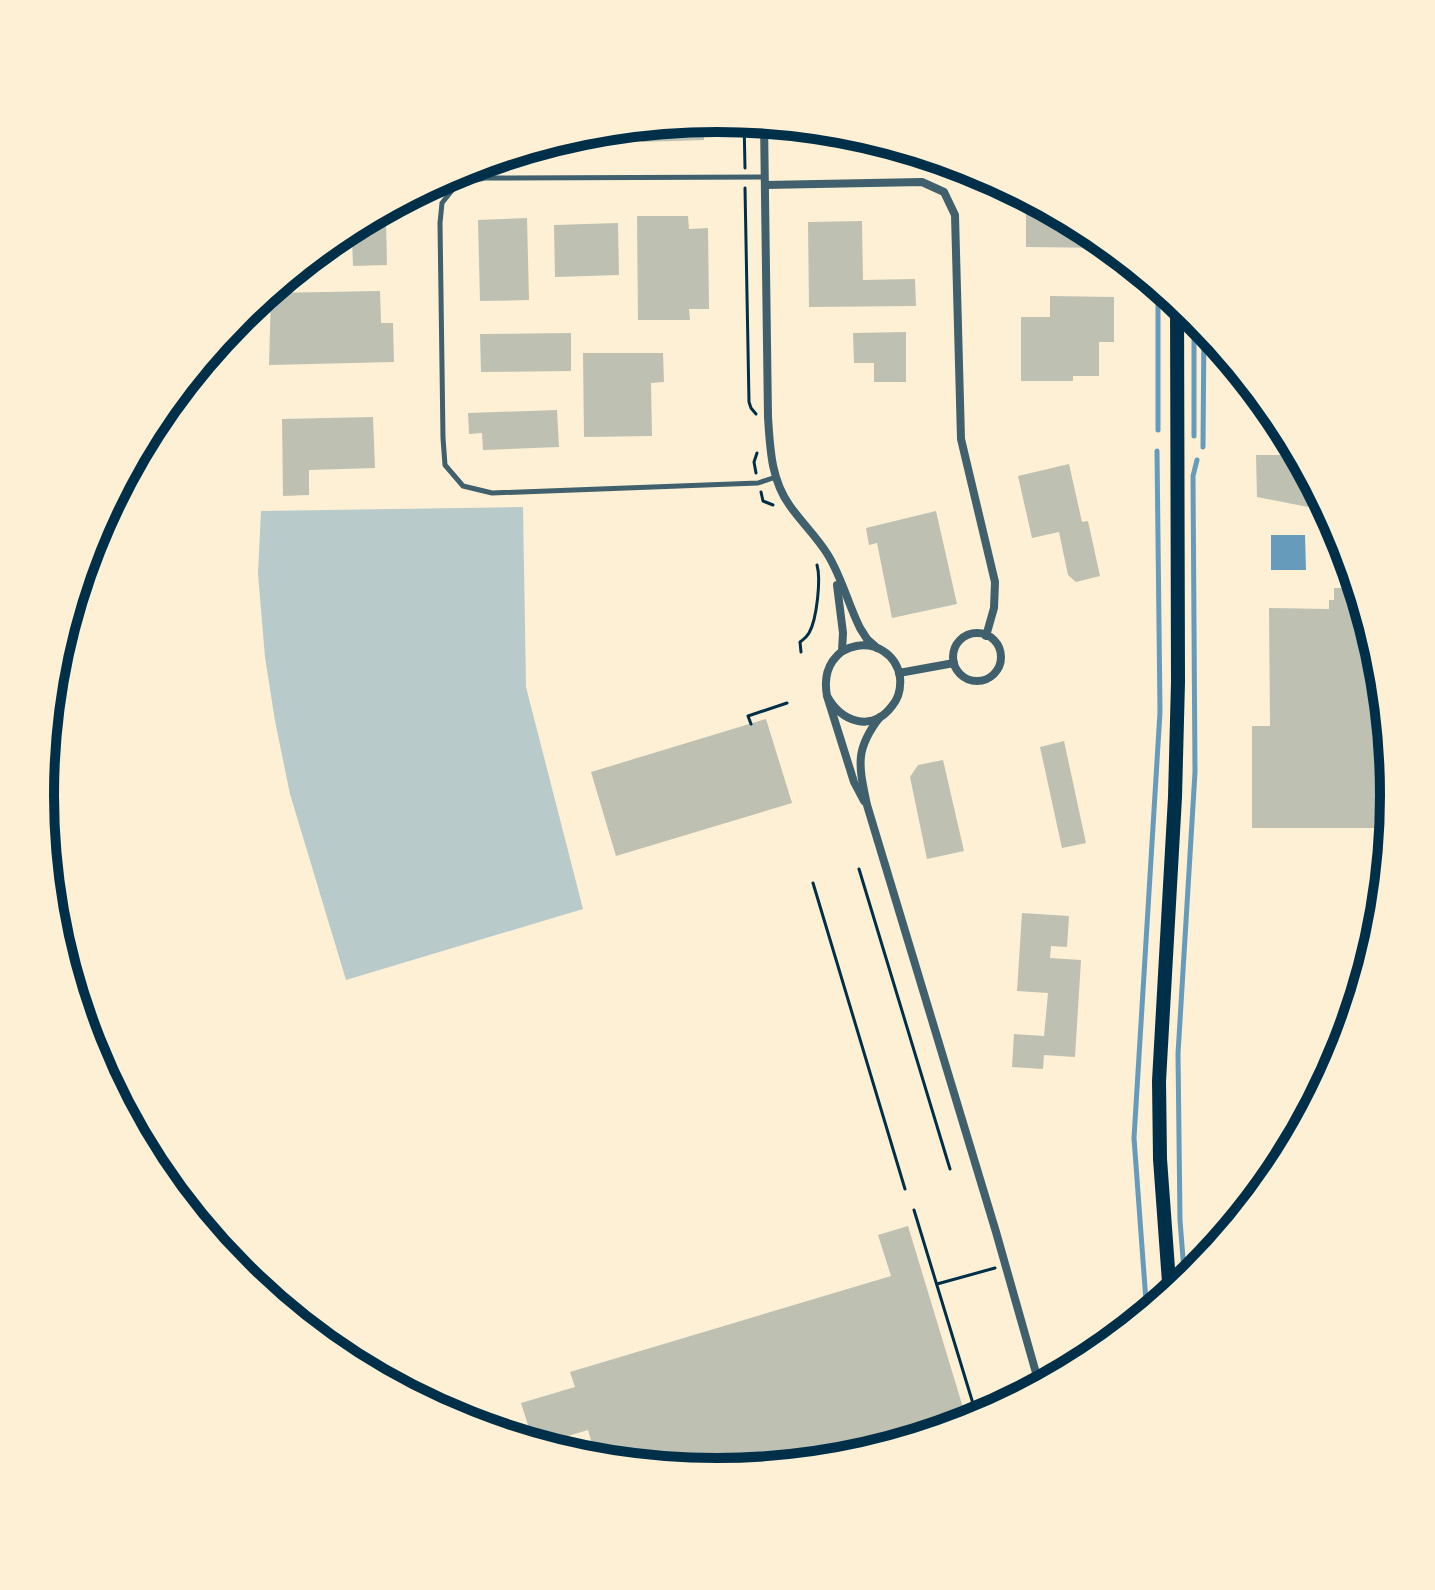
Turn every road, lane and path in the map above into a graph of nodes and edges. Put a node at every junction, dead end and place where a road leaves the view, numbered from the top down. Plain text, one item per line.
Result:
1 (764, 133) edge
2 (765, 181) junction
3 (462, 183) edge
4 (456, 186) edge
5 (1177, 317) edge
6 (776, 477) junction
7 (829, 557) junction
8 (986, 636) junction
9 (877, 648) junction
10 (842, 651) junction
11 (954, 663) junction
12 (899, 673) junction
13 (827, 696) junction
14 (787, 703) dead end
15 (880, 717) junction
16 (751, 724) dead end
17 (867, 805) junction
18 (859, 869) dead end
19 (813, 883) dead end
20 (950, 1169) dead end
21 (905, 1189) dead end
22 (914, 1210) dead end
23 (1005, 1265) junction
24 (1169, 1281) edge
25 (937, 1284) junction
26 (1037, 1376) edge
27 (974, 1407) edge

1 - 2 street
2 - 3 lane
2 - 6 street
2 - 8 street
4 - 6 lane
5 - 24 main road
6 - 7 street
7 - 9 street
7 - 10 street
8 - 11 street
8 - 11 street
9 - 10 street
9 - 12 street
10 - 13 street
11 - 12 street
12 - 15 street
13 - 15 street
13 - 17 street
14 - 16 path
15 - 17 street
17 - 23 street
18 - 20 path
19 - 21 path
22 - 25 path
23 - 25 path
23 - 26 street
25 - 27 path

